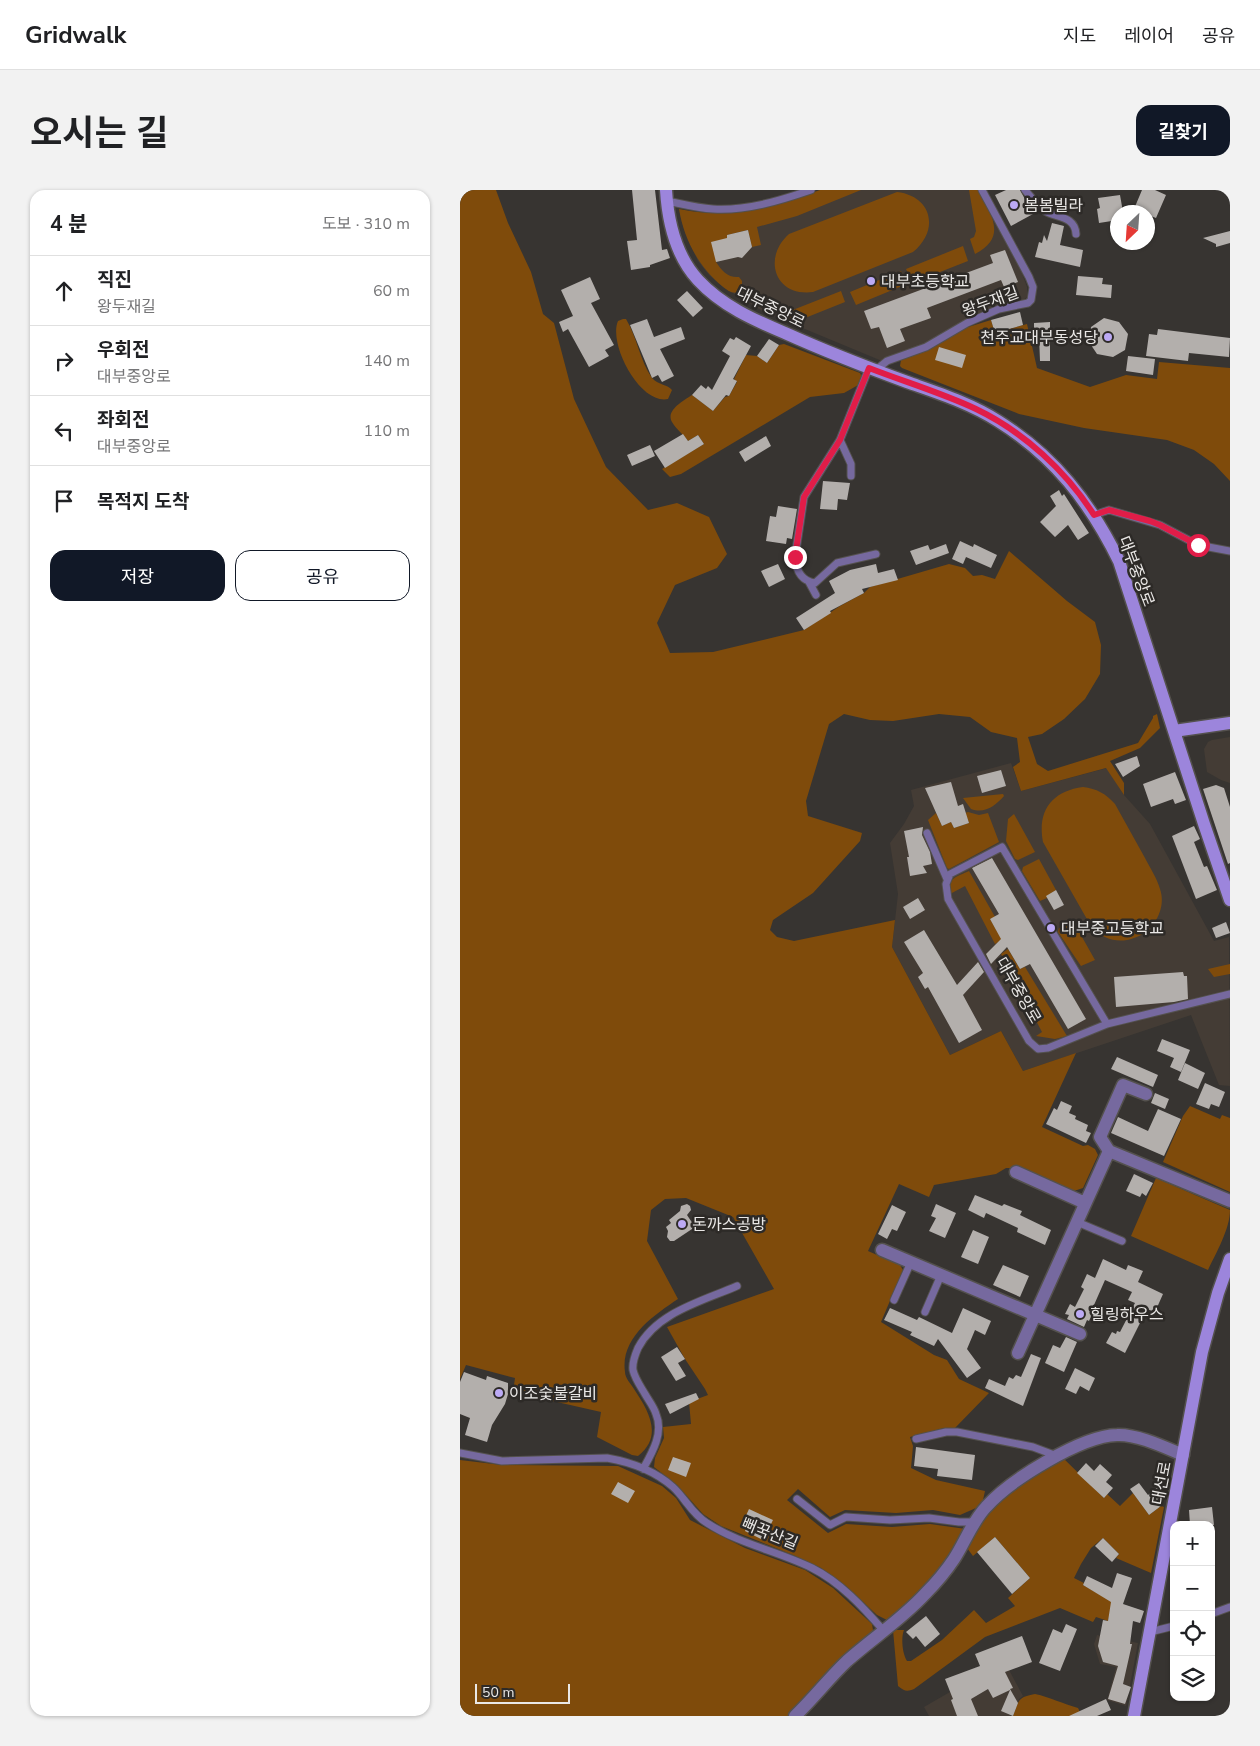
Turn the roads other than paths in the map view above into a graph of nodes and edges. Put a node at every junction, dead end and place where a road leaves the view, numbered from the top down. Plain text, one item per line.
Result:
1 (811, 190) edge
2 (982, 190) edge
3 (1025, 190) edge
4 (666, 196) edge
5 (1076, 234) dead end
6 (872, 369) junction
7 (840, 440) junction
8 (851, 476) dead end
9 (1094, 515) junction
10 (1230, 551) edge
11 (876, 554) dead end
12 (809, 582) junction
13 (816, 595) dead end
14 (1230, 723) edge
15 (1174, 732) junction
16 (927, 833) dead end
17 (947, 879) junction
18 (1230, 900) edge
19 (1230, 994) edge
20 (1107, 1024) junction
21 (1146, 1094) dead end
22 (1109, 1151) junction
23 (1016, 1172) dead end
24 (1230, 1201) edge
25 (1085, 1203) junction
26 (1077, 1222) junction
27 (1122, 1242) dead end
28 (882, 1250) dead end
29 (1230, 1259) edge
30 (911, 1262) junction
31 (941, 1275) junction
32 (738, 1286) dead end
33 (894, 1300) dead end
34 (925, 1312) dead end
35 (1035, 1315) junction
36 (1080, 1334) dead end
37 (1018, 1353) dead end
38 (916, 1439) dead end
39 (460, 1453) edge
40 (1183, 1454) junction
41 (1057, 1456) junction
42 (643, 1469) junction
43 (797, 1499) dead end
44 (975, 1522) junction
45 (1230, 1607) edge
46 (1215, 1613) edge
47 (1170, 1627) edge
48 (883, 1630) junction
49 (1150, 1632) junction
50 (795, 1716) edge
51 (1134, 1716) edge

1 - 4 lane
2 - 6 lane, 왕두재길
3 - 5 lane
4 - 6 street, 대부중앙로
6 - 7 lane
6 - 9 street, 대부중앙로
7 - 8 lane
7 - 12 lane
9 - 10 lane
9 - 15 street, 대부중앙로
11 - 12 lane
12 - 13 lane
14 - 15 street
15 - 18 street, 대부중앙로
16 - 17 lane, 대부중앙로
17 - 20 lane, 대부중앙로
17 - 20 lane
19 - 20 lane, 대부중앙로
21 - 22 street
22 - 24 street
22 - 25 street
23 - 25 street
25 - 26 street
26 - 27 lane
26 - 35 street
28 - 30 street
29 - 40 street, 대선로
30 - 31 street
30 - 33 lane
31 - 34 lane
31 - 35 street
32 - 42 lane
35 - 36 street
35 - 37 street
38 - 41 lane
39 - 42 lane, 뻐꾹산길
40 - 41 street
40 - 49 street, 대선로
41 - 44 street
42 - 48 lane, 뻐꾹산길
43 - 44 lane
44 - 48 street
45 - 46 lane
47 - 49 lane
48 - 50 street
49 - 51 street, 대선로

